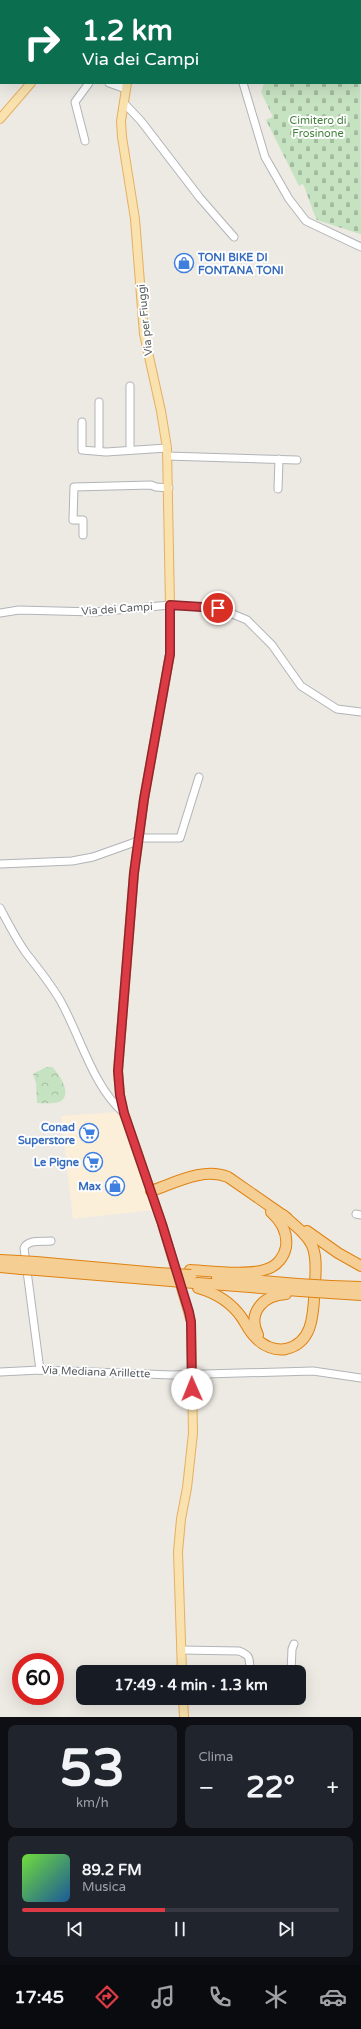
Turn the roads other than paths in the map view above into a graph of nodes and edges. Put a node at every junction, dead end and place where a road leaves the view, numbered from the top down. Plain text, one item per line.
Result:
1 (30, 84) edge
2 (88, 84) edge
3 (115, 84) edge
4 (243, 84) edge
5 (127, 86) edge
6 (124, 103) junction
7 (0, 119) edge
8 (85, 141) dead end
9 (234, 237) dead end
10 (361, 248) edge
11 (130, 386) dead end
12 (99, 402) dead end
13 (82, 422) dead end
14 (130, 450) junction
15 (99, 451) junction
16 (167, 452) junction
17 (279, 459) junction
18 (297, 460) dead end
19 (169, 488) junction
20 (278, 489) dead end
21 (83, 535) dead end
22 (170, 605) junction
23 (0, 613) edge
24 (361, 712) edge
25 (199, 777) dead end
26 (138, 840) junction
27 (0, 864) edge
28 (0, 908) edge
29 (124, 1113) junction
30 (244, 1188) junction
31 (151, 1191) junction
32 (282, 1215) junction
33 (51, 1241) dead end
34 (0, 1260) edge
35 (20, 1265) junction
36 (361, 1266) edge
37 (0, 1267) edge
38 (172, 1278) junction
39 (193, 1279) junction
40 (299, 1287) junction
41 (361, 1287) edge
42 (330, 1289) junction
43 (361, 1295) edge
44 (260, 1341) junction
45 (40, 1370) junction
46 (0, 1372) edge
47 (192, 1374) junction
48 (361, 1378) edge
49 (294, 1644) dead end
50 (181, 1650) junction
51 (182, 1665) edge
52 (250, 1665) edge
53 (291, 1665) edge
54 (183, 1705) edge
55 (184, 1717) edge

1 - 7 main road
2 - 8 street
3 - 5 street
4 - 10 street
5 - 6 main road, Via per Fiuggi
6 - 9 street
6 - 16 main road, Via per Fiuggi
11 - 14 street
12 - 15 street
13 - 15 street
14 - 15 street
14 - 16 street
16 - 17 street
16 - 19 main road, Via per Fiuggi
17 - 18 street
17 - 20 street
19 - 21 street
19 - 22 main road, Via per Fiuggi
22 - 23 street, Via dei Campi
22 - 24 street, Via dei Campi
22 - 26 main road, Via per Fiuggi
25 - 26 street
26 - 27 street
26 - 29 main road, Via per Fiuggi
28 - 29 street
29 - 31 main road, Via per Fiuggi
30 - 31 highway
30 - 32 highway
30 - 39 highway
31 - 47 main road, Via per Fiuggi
32 - 36 highway
32 - 44 highway
33 - 45 street
34 - 35 highway
35 - 37 highway
35 - 38 highway, bridge
38 - 39 highway, bridge
38 - 39 highway
39 - 40 highway
39 - 44 highway
40 - 42 highway, bridge
40 - 44 highway
41 - 42 highway
42 - 43 highway
45 - 46 street, Via Mediana Arillette
45 - 47 street, Via Mediana Arillette
47 - 48 street, Via Mediana Arillette
47 - 50 main road, Via per Fiuggi
49 - 53 street
50 - 51 main road, Via per Fiuggi
50 - 52 street
54 - 55 main road

